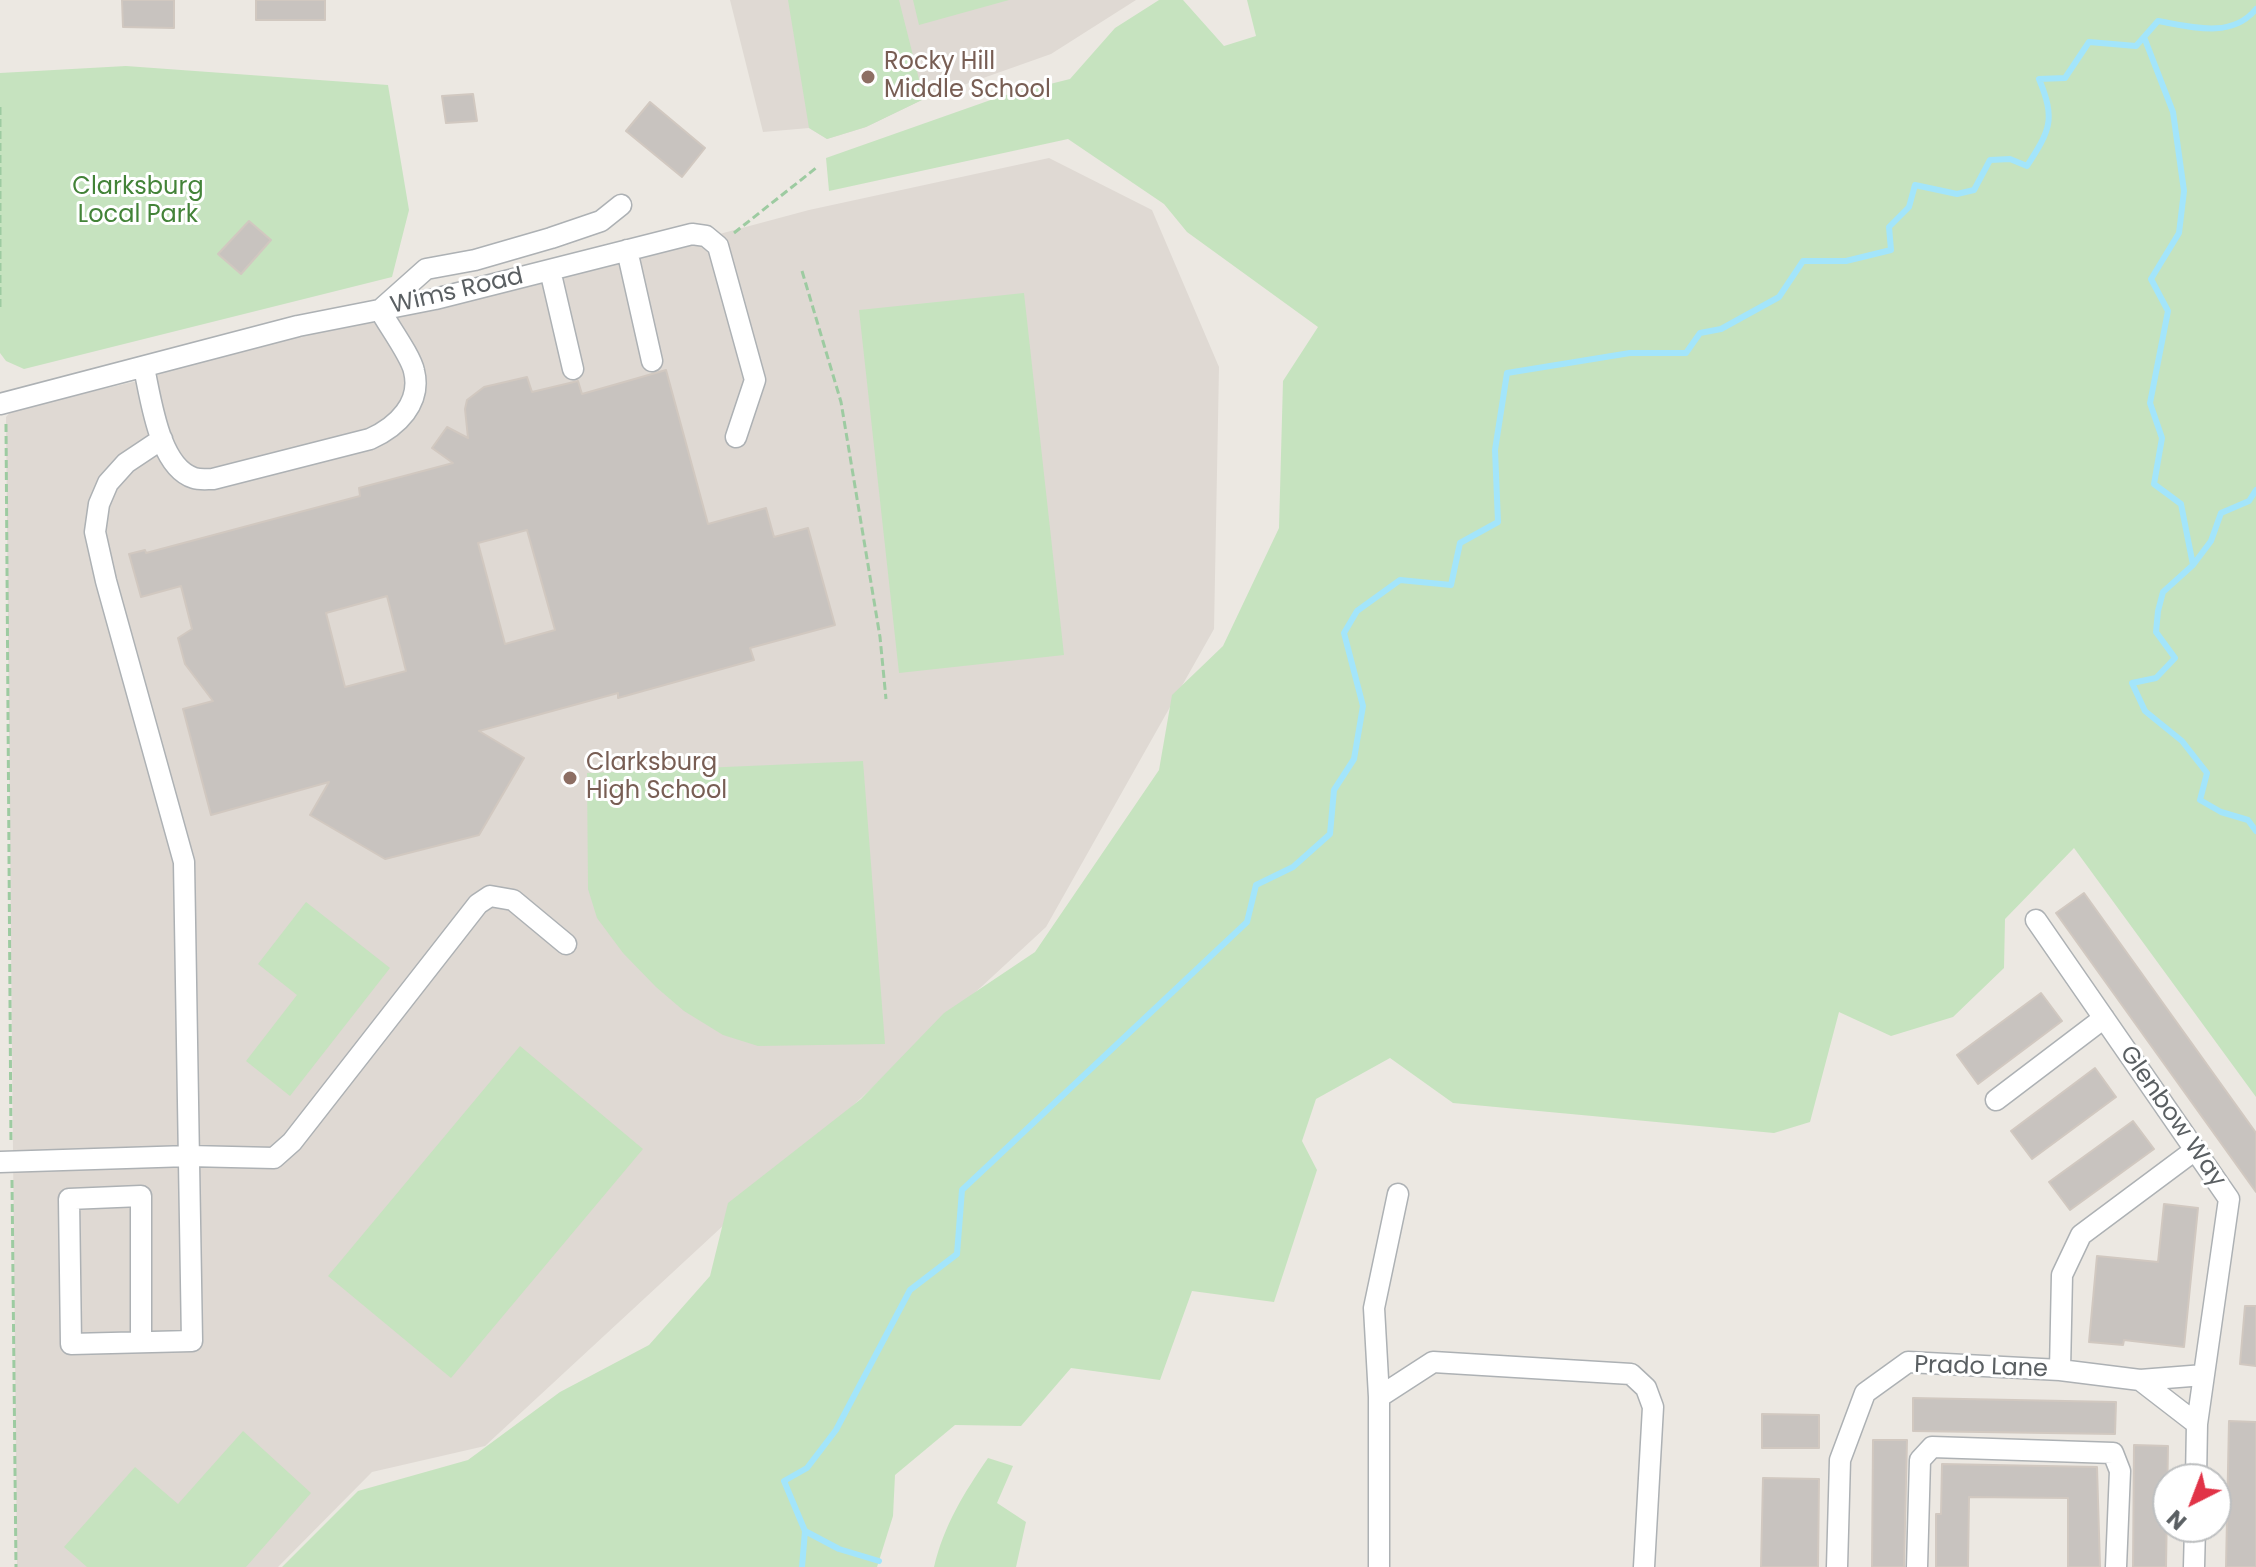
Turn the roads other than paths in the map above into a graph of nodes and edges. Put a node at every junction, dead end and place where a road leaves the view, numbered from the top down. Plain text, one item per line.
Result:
1 (621, 205) dead end
2 (627, 250) junction
3 (550, 270) junction
4 (380, 310) junction
5 (652, 361) dead end
6 (144, 368) junction
7 (573, 369) dead end
8 (1, 404) edge
9 (736, 437) dead end
10 (162, 439) junction
11 (2036, 920) dead end
12 (566, 944) dead end
13 (2104, 1018) junction
14 (1996, 1100) dead end
15 (2195, 1150) junction
16 (189, 1156) junction
17 (6, 1162) edge
18 (1398, 1194) dead end
19 (141, 1342) junction
20 (2060, 1370) junction
21 (2204, 1375) junction
22 (2140, 1380) junction
23 (1379, 1397) junction
24 (2197, 1424) junction
25 (2196, 1463) edge
26 (2195, 1543) edge
27 (1379, 1567) edge
28 (1644, 1567) edge
29 (1837, 1567) edge
30 (1917, 1567) edge
31 (2116, 1567) edge
32 (2194, 1567) edge

1 - 4 street
2 - 3 street, Wims Road
2 - 5 street
2 - 9 street, Wims Road
3 - 4 street, Wims Road
3 - 7 street
4 - 6 street, Wims Road
4 - 10 street
6 - 8 street, Wims Road
6 - 10 street
10 - 16 street
11 - 13 street, Glenbow Way
12 - 16 street
13 - 14 street
13 - 15 street, Glenbow Way
15 - 20 street
15 - 21 street, Glenbow Way
16 - 17 street
16 - 19 street
18 - 23 street
19 - 19 street
20 - 22 street, Prado Lane
20 - 29 street, Prado Lane
21 - 22 street, Prado Lane
21 - 24 street, Glenbow Way
22 - 24 street
23 - 27 street
23 - 28 street
24 - 25 street, Glenbow Way
26 - 32 street
30 - 31 street

